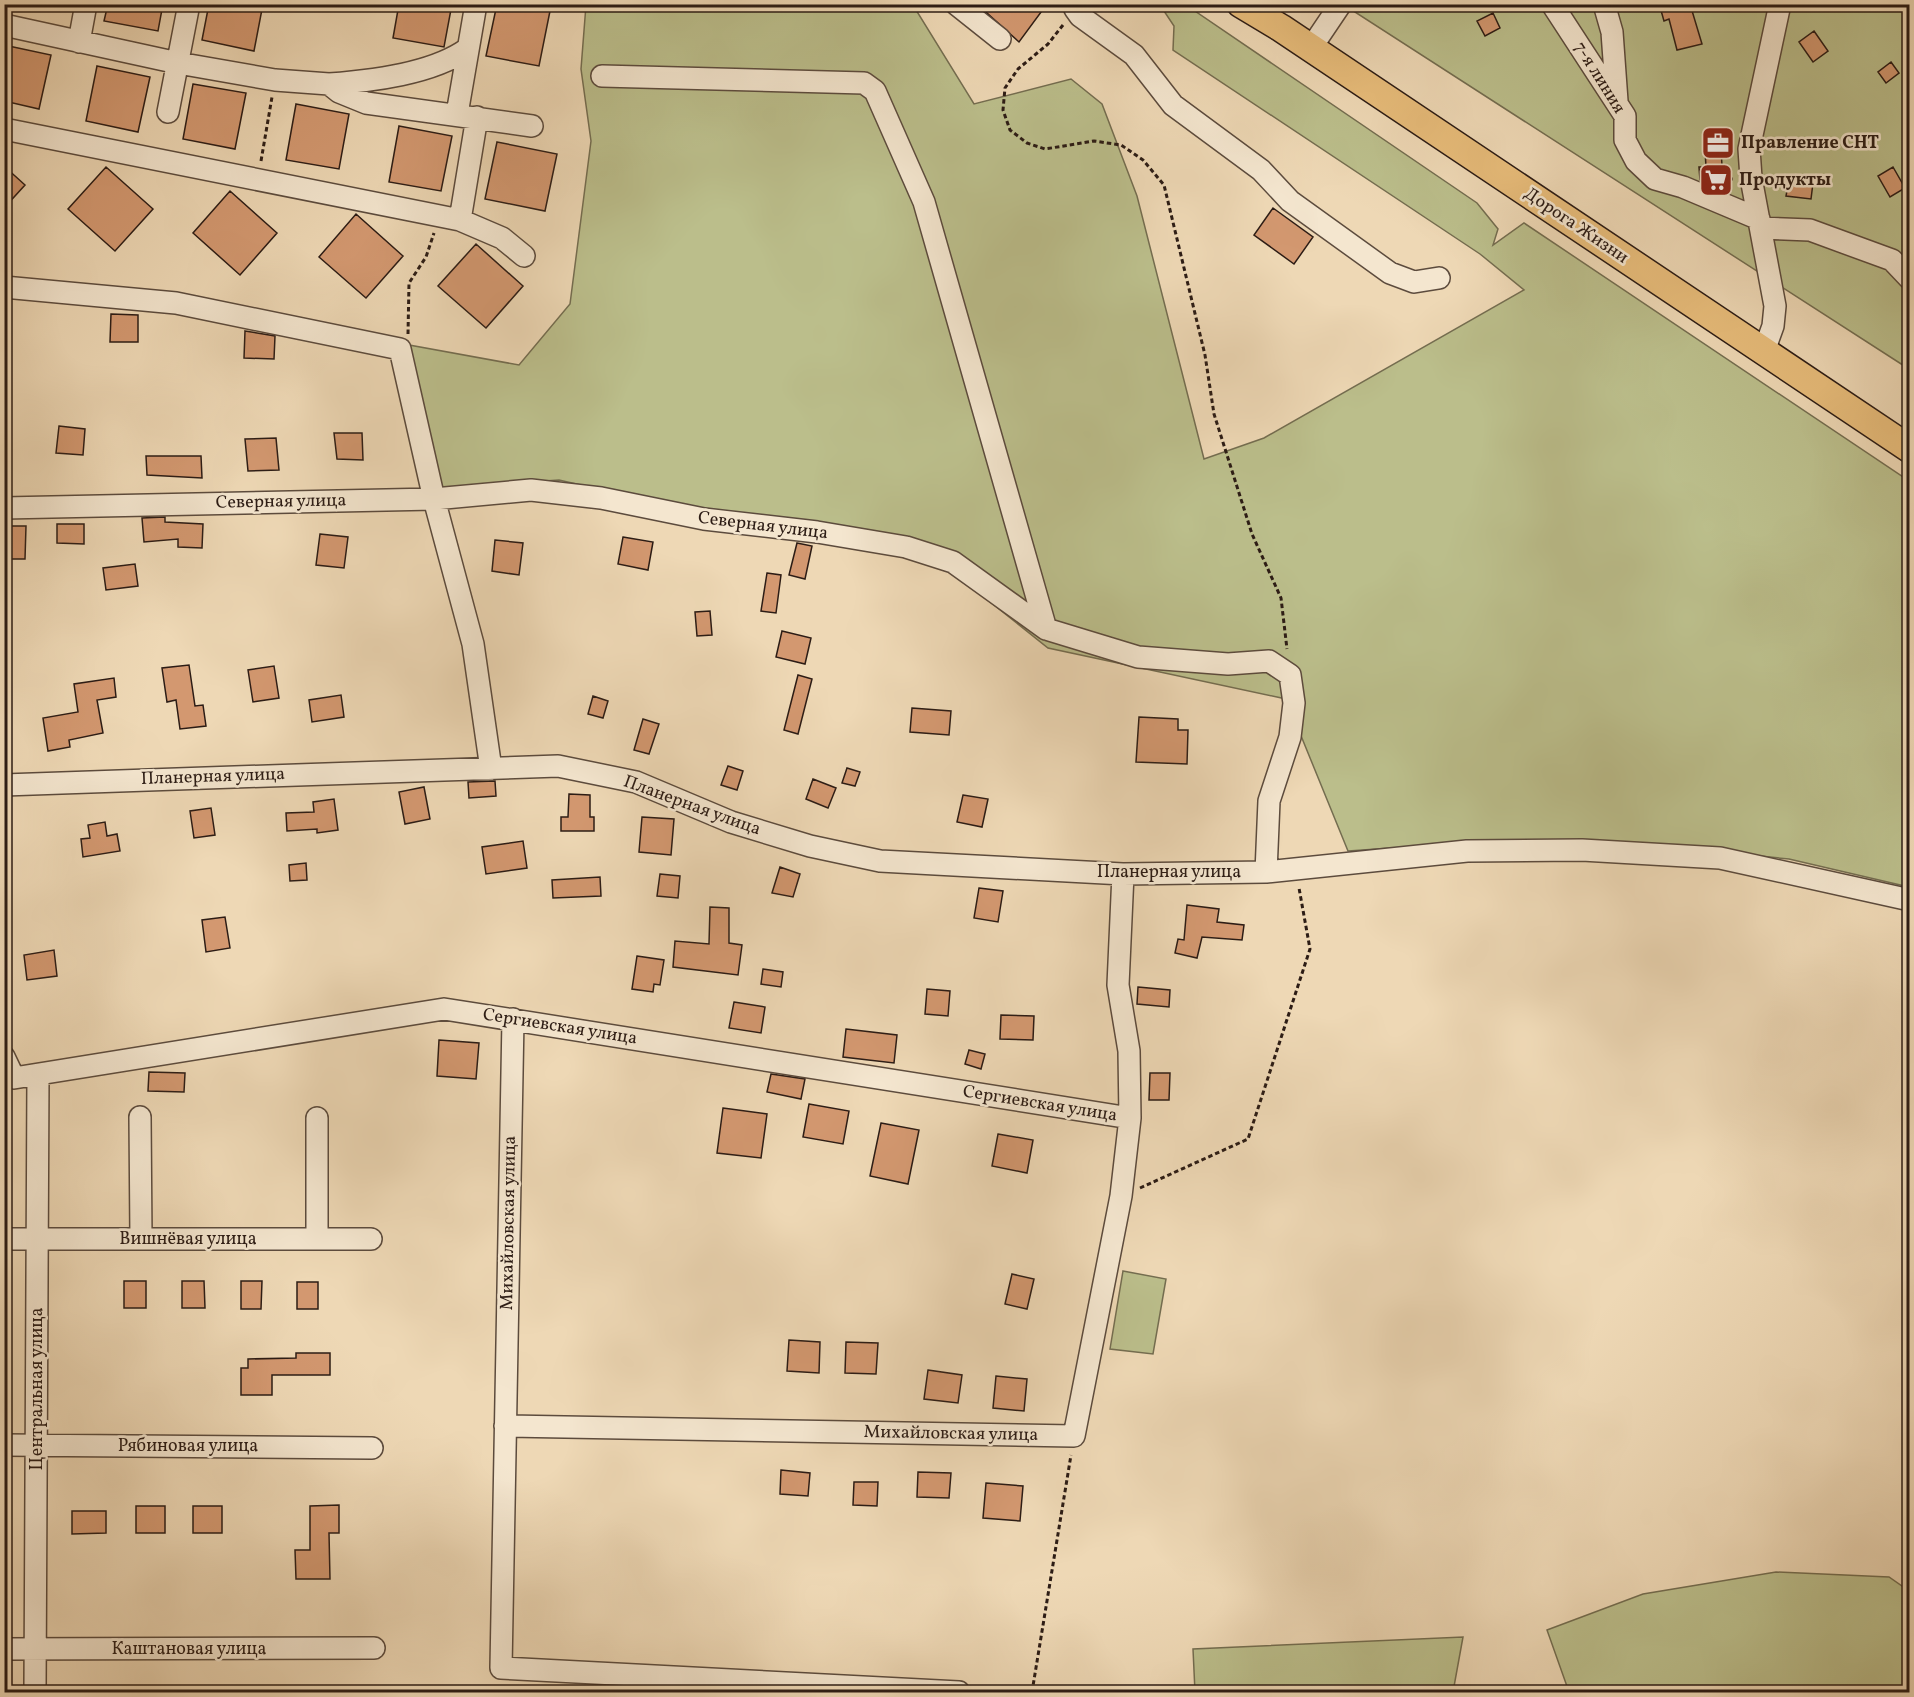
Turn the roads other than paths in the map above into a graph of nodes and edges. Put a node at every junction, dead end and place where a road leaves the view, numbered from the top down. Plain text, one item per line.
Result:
1 (86, 4) edge
2 (189, 4) edge
3 (476, 4) edge
4 (956, 4) edge
5 (1241, 4) edge
6 (1552, 4) edge
7 (1604, 4) edge
8 (1780, 4) edge
9 (1340, 5) edge
10 (1076, 7) edge
11 (4, 25) edge
12 (1000, 39) dead end
13 (79, 42) junction
14 (1311, 48) junction
15 (467, 49) junction
16 (177, 63) junction
17 (602, 76) dead end
18 (329, 84) junction
19 (1617, 105) junction
20 (168, 112) dead end
21 (467, 115) junction
22 (532, 126) dead end
23 (4, 129) edge
24 (460, 220) junction
25 (1760, 224) junction
26 (524, 256) dead end
27 (1439, 278) dead end
28 (1910, 279) edge
29 (4, 287) edge
30 (1764, 351) junction
31 (1910, 449) edge
32 (434, 499) junction
33 (4, 508) edge
34 (1046, 629) junction
35 (491, 769) junction
36 (4, 785) edge
37 (1266, 872) junction
38 (1123, 874) junction
39 (1910, 900) edge
40 (513, 1019) junction
41 (4, 1057) edge
42 (9, 1080) edge
43 (38, 1080) junction
44 (140, 1117) dead end
45 (317, 1118) dead end
46 (1130, 1118) junction
47 (4, 1239) edge
48 (37, 1239) junction
49 (141, 1239) junction
50 (317, 1239) junction
51 (371, 1239) dead end
52 (505, 1426) junction
53 (4, 1445) edge
54 (36, 1445) junction
55 (372, 1448) dead end
56 (374, 1648) dead end
57 (4, 1649) edge
58 (35, 1649) junction
59 (35, 1692) edge
60 (959, 1692) edge

1 - 13 street
2 - 16 street
3 - 15 street
4 - 12 street
5 - 14 main road, Дорога Жизни
6 - 19 street, 7-я линия
7 - 19 street
8 - 25 street
9 - 14 street
10 - 27 street
11 - 13 street
13 - 16 street
14 - 30 main road, Дорога Жизни
15 - 18 street
15 - 21 street
16 - 18 street
16 - 20 street
17 - 34 street
18 - 21 street
19 - 25 street, 7-я линия
21 - 22 street
21 - 24 street
23 - 24 street
24 - 26 street
25 - 28 street
25 - 30 street
29 - 32 street
30 - 31 main road, Дорога Жизни
32 - 33 street, Северная улица
32 - 34 street, Северная улица
32 - 35 street
34 - 37 street, Северная улица
35 - 36 street, Планерная улица
35 - 38 street, Планерная улица
37 - 38 street, Планерная улица
37 - 39 street, Планерная улица
38 - 46 street
40 - 43 street, Сергиевская улица
40 - 46 street, Сергиевская улица
40 - 52 street, Михайловская улица
41 - 42 street, Сергиевская улица
42 - 43 street, Сергиевская улица
43 - 48 street, Центральная улица
44 - 49 street
45 - 50 street
46 - 52 street, Михайловская улица
47 - 48 street, Вишнёвая улица
48 - 49 street, Вишнёвая улица
48 - 54 street, Центральная улица
49 - 50 street, Вишнёвая улица
50 - 51 street, Вишнёвая улица
52 - 60 street, Михайловская улица
53 - 54 street, Рябиновая улица
54 - 55 street, Рябиновая улица
54 - 58 street, Центральная улица
56 - 58 street, Каштановая улица
57 - 58 street, Каштановая улица
58 - 59 street, Центральная улица

